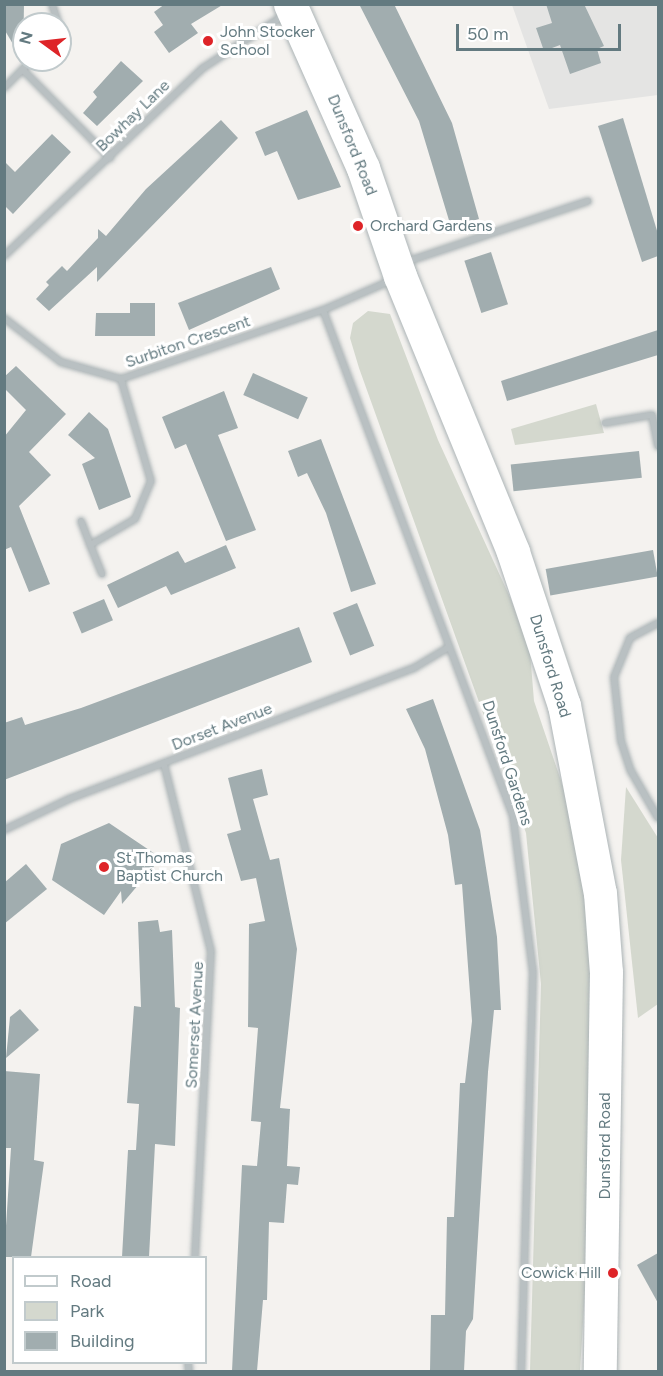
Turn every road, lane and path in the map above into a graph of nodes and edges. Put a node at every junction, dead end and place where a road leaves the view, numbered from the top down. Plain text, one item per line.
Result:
1 (291, 7) edge
2 (21, 72) edge
3 (25, 72) edge
4 (4, 88) edge
5 (110, 158) junction
6 (588, 201) dead end
7 (4, 256) edge
8 (398, 271) junction
9 (323, 310) junction
10 (4, 318) edge
11 (122, 379) junction
12 (658, 410) edge
13 (652, 415) junction
14 (605, 423) dead end
15 (658, 446) edge
16 (81, 521) dead end
17 (90, 545) junction
18 (102, 574) dead end
19 (658, 623) edge
20 (449, 647) junction
21 (164, 764) junction
22 (658, 818) edge
23 (4, 830) edge
24 (195, 1256) edge
25 (521, 1371) edge
26 (600, 1371) edge

1 - 5 street, Bowhay Lane
1 - 8 main road, Dunsford Road
2 - 4 street
3 - 5 street
5 - 7 street, Bowhay Lane
6 - 8 street
8 - 9 street
8 - 26 main road, Dunsford Road
9 - 11 street, Surbiton Crescent
9 - 20 street, Dunsford Gardens
10 - 11 street, Surbiton Crescent
11 - 17 street
12 - 13 street
13 - 14 street
13 - 15 street
16 - 17 street
17 - 18 street
19 - 22 street
20 - 21 street, Dorset Avenue
20 - 25 street, Dunsford Gardens
21 - 23 street, Dorset Avenue
21 - 24 street, Somerset Avenue

